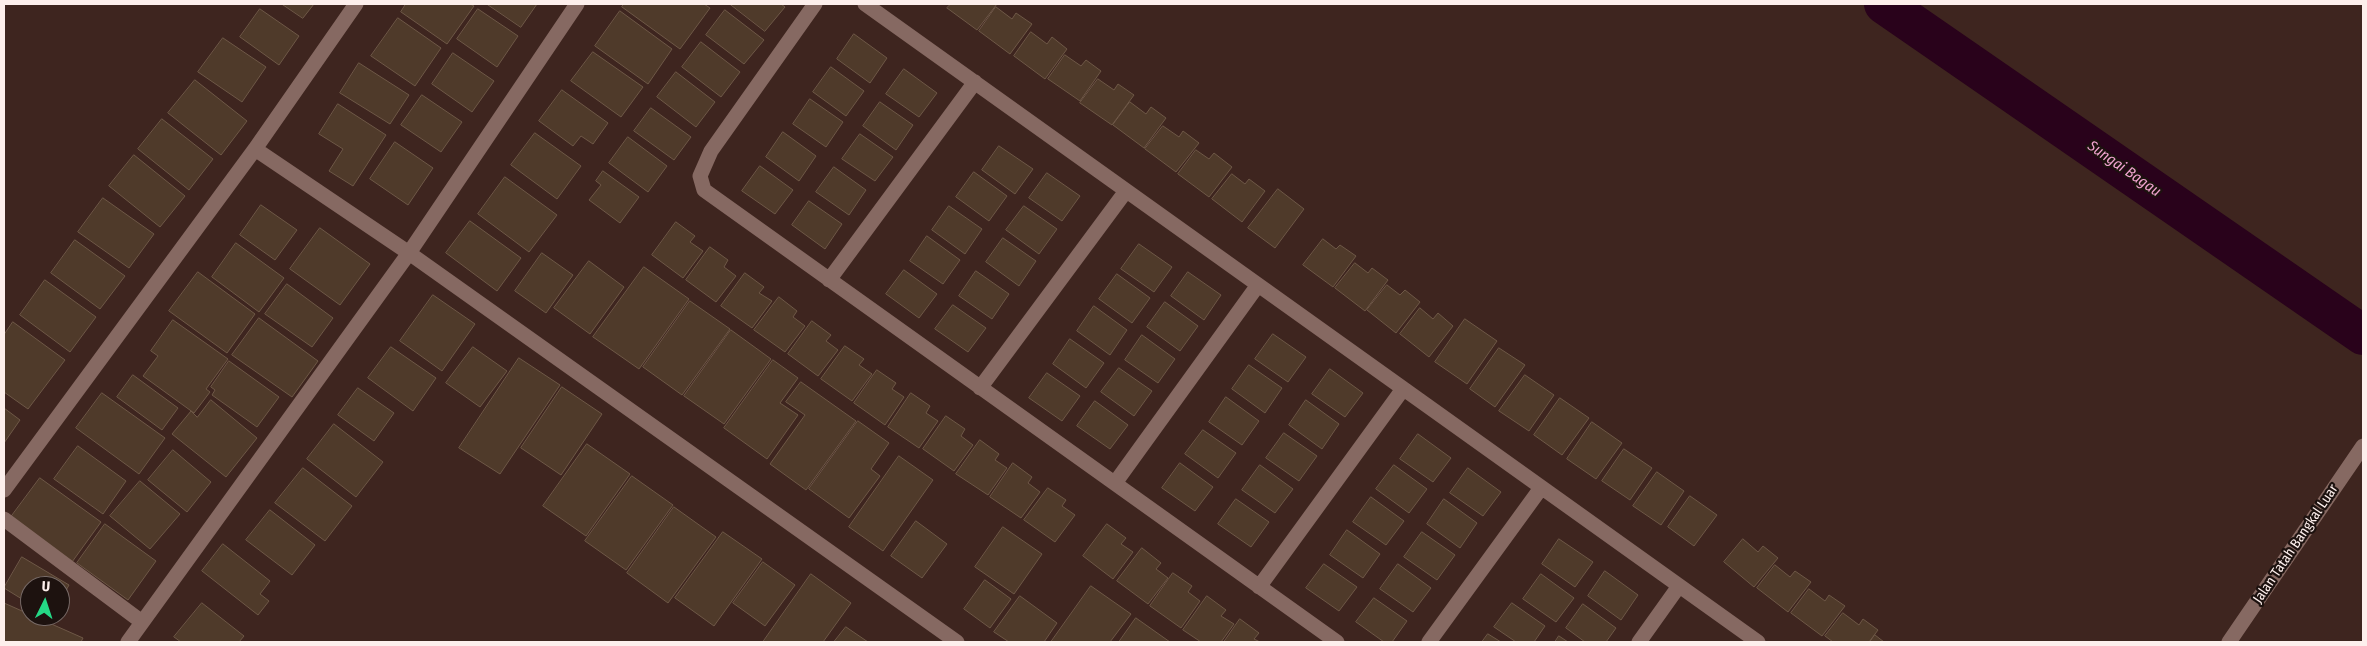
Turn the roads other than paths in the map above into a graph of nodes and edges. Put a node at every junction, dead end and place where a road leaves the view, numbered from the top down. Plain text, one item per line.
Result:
1 (356, 4) edge
2 (577, 4) edge
3 (815, 4) edge
4 (865, 4) edge
5 (975, 82) junction
6 (255, 149) junction
7 (1126, 191) junction
8 (409, 253) junction
9 (829, 280) junction
10 (1258, 285) junction
11 (980, 388) junction
12 (1403, 389) junction
13 (2363, 446) edge
14 (1115, 483) junction
15 (1541, 488) junction
16 (4, 490) edge
17 (4, 519) edge
18 (1680, 586) junction
19 (1259, 587) junction
20 (142, 622) junction
21 (128, 642) edge
22 (957, 642) edge
23 (1337, 642) edge
24 (1430, 642) edge
25 (1639, 642) edge
26 (1758, 642) edge
27 (2229, 642) edge

1 - 6 street
2 - 8 street
3 - 9 street
4 - 5 street
5 - 7 street
5 - 9 street
6 - 8 street
6 - 16 street
7 - 10 street
7 - 11 street
8 - 20 street
8 - 22 street
9 - 11 street
10 - 12 street
10 - 14 street
11 - 14 street
12 - 15 street
12 - 19 street
13 - 27 street, Jalan Tatah Bangkal Luar
14 - 19 street
15 - 18 street
15 - 24 street
17 - 20 street
18 - 25 street
18 - 26 street
19 - 23 street
20 - 21 street

